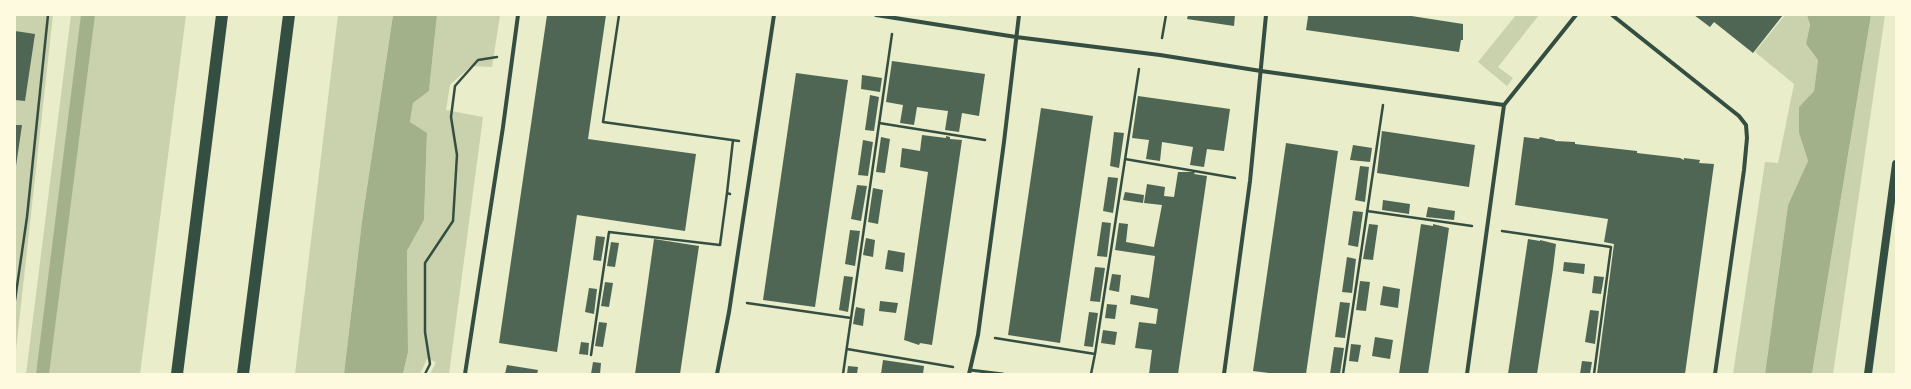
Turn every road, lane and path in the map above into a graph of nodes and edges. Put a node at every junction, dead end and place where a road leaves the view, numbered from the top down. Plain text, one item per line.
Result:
1 (48, 15) edge
2 (222, 15) edge
3 (289, 15) edge
4 (518, 15) edge
5 (619, 15) edge
6 (774, 15) edge
7 (876, 15) edge
8 (1019, 15) edge
9 (1166, 15) edge
10 (1266, 15) edge
11 (1576, 15) edge
12 (1612, 15) edge
13 (894, 17) junction
14 (1016, 37) junction
15 (1141, 52) junction
16 (513, 53) junction
17 (1160, 55) junction
18 (1261, 72) junction
19 (1385, 88) junction
20 (1504, 105) junction
21 (879, 123) junction
22 (732, 140) junction
23 (985, 140) dead end
24 (754, 143) junction
25 (1125, 159) junction
26 (1896, 164) edge
27 (1250, 181) junction
28 (727, 193) junction
29 (746, 196) junction
30 (1367, 211) junction
31 (1488, 229) junction
32 (15, 300) edge
33 (731, 300) junction
34 (851, 318) junction
35 (978, 335) junction
36 (847, 349) junction
37 (1094, 354) junction
38 (592, 355) dead end
39 (969, 372) edge
40 (177, 374) edge
41 (243, 374) edge
42 (426, 374) edge
43 (465, 374) edge
44 (717, 374) edge
45 (843, 374) edge
46 (1002, 374) edge
47 (1091, 374) edge
48 (1224, 374) edge
49 (1343, 374) edge
50 (1467, 374) edge
51 (1594, 374) edge
52 (1715, 374) edge
53 (1868, 374) edge

1 - 32 path
2 - 40 highway
3 - 41 highway
4 - 16 street
5 - 22 path
6 - 24 street
7 - 13 street
8 - 14 street
9 - 17 path
10 - 18 street
11 - 20 street
12 - 52 street
13 - 14 street
13 - 21 path
14 - 15 street
14 - 35 street
15 - 17 street
15 - 25 path
16 - 42 path
16 - 43 street
17 - 18 street
18 - 19 street
18 - 27 street
19 - 20 street
19 - 30 path
20 - 31 street
21 - 23 path
21 - 34 path
22 - 24 path
22 - 28 path
24 - 29 street
25 - 27 path
25 - 37 path
26 - 53 main road
27 - 48 street
28 - 29 path
28 - 38 path
29 - 33 street
30 - 31 path
30 - 49 path
31 - 50 street
31 - 51 path
33 - 34 path
33 - 44 street
34 - 36 path
35 - 37 path
35 - 39 street
36 - 39 path
36 - 45 path
37 - 47 path
39 - 46 lane

